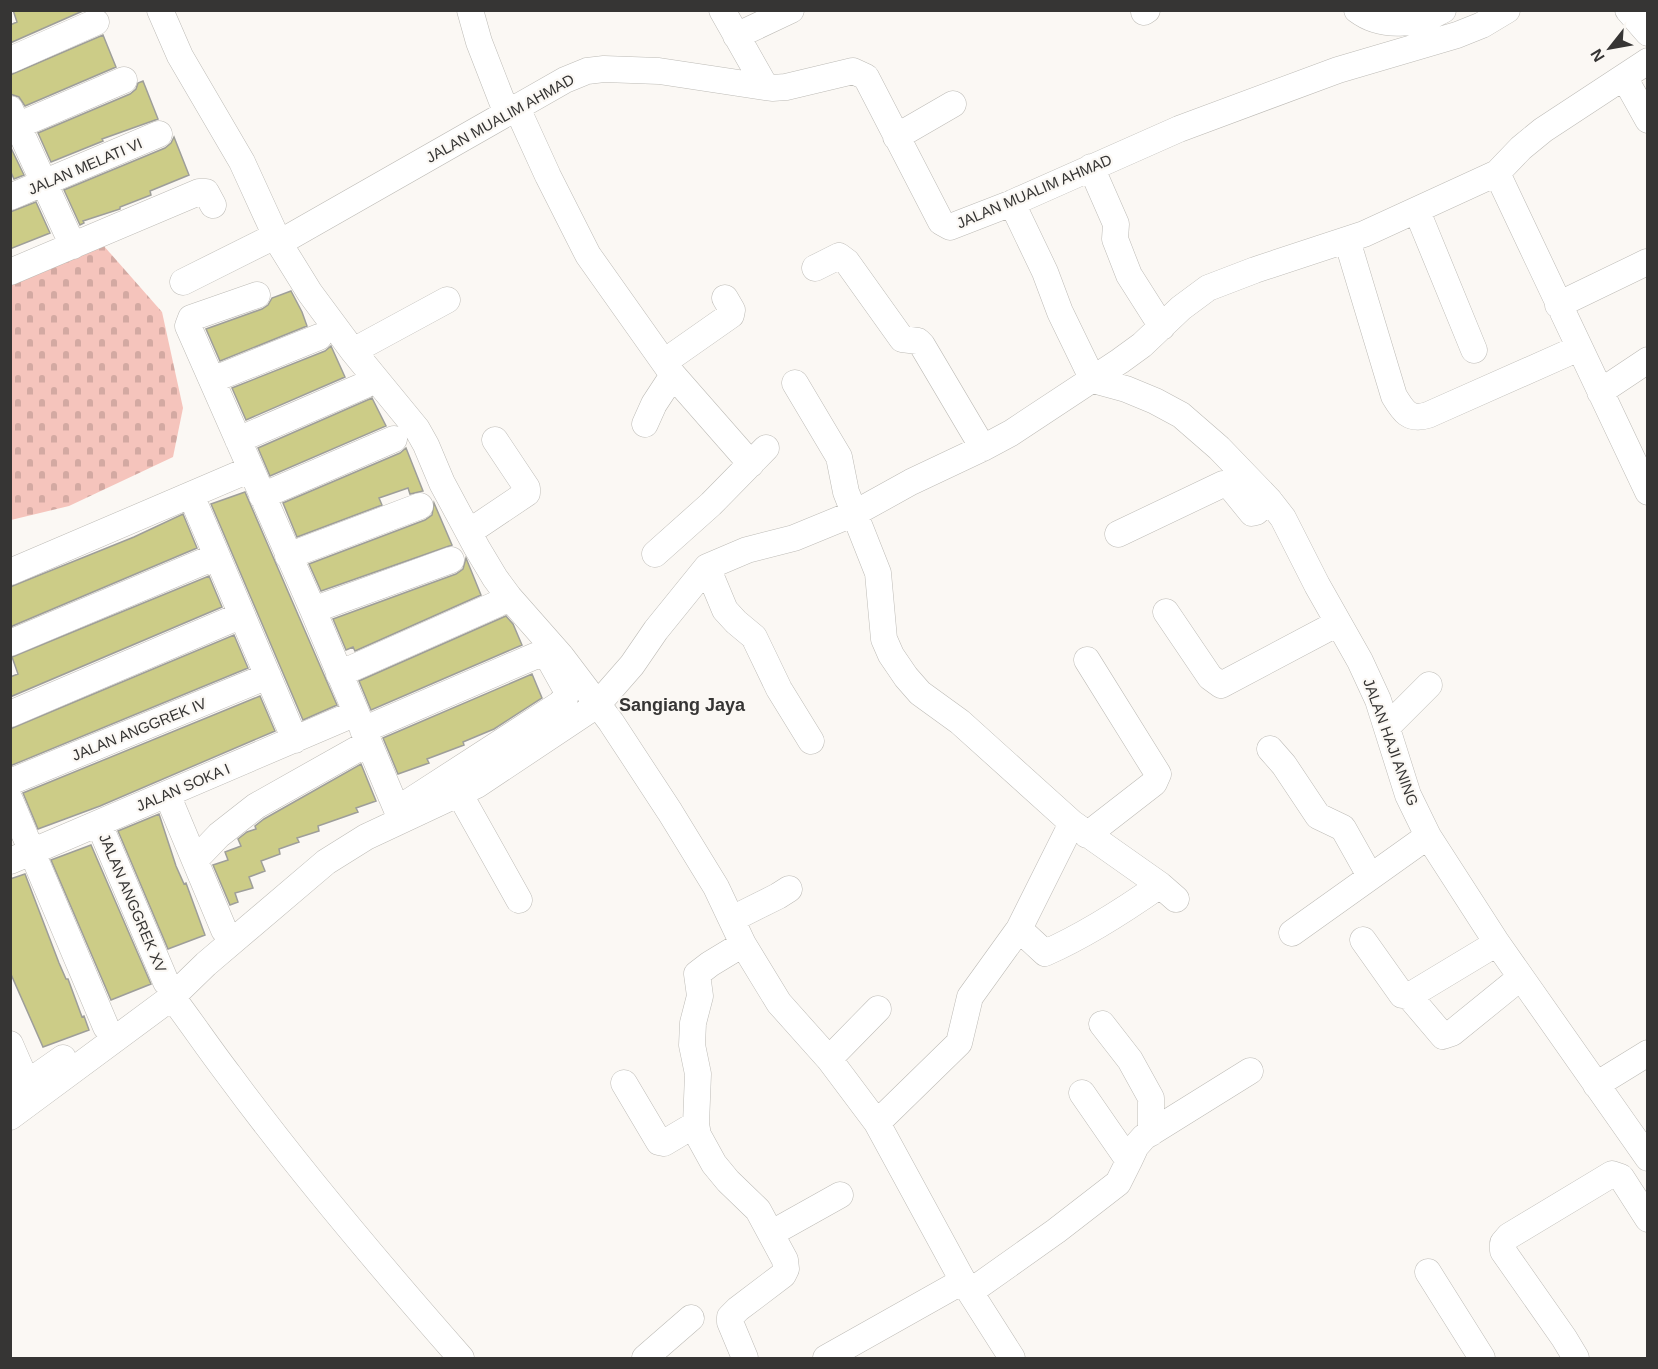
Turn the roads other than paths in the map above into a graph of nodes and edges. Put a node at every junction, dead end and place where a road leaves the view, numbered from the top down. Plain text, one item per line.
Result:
1 (160, 10) edge
2 (470, 10) edge
3 (722, 10) edge
4 (790, 10) edge
5 (1357, 10) edge
6 (1443, 10) edge
7 (1507, 10) edge
8 (1628, 10) edge
9 (96, 22) dead end
10 (1647, 33) edge
11 (736, 36) junction
12 (10, 60) edge
13 (1647, 62) edge
14 (1624, 76) junction
15 (124, 80) dead end
16 (765, 86) junction
17 (953, 104) dead end
18 (512, 111) junction
19 (1647, 120) edge
20 (13, 121) edge
21 (159, 134) dead end
22 (896, 137) junction
23 (1091, 167) junction
24 (1497, 173) junction
25 (45, 183) junction
26 (10, 198) edge
27 (1012, 203) junction
28 (213, 206) dead end
29 (1417, 211) junction
30 (277, 240) junction
31 (1347, 240) junction
32 (73, 246) junction
33 (1647, 262) edge
34 (815, 267) dead end
35 (10, 272) edge
36 (183, 282) dead end
37 (257, 295) dead end
38 (724, 298) dead end
39 (447, 300) dead end
40 (1558, 305) junction
41 (1162, 327) junction
42 (319, 337) dead end
43 (1579, 348) junction
44 (1474, 350) dead end
45 (353, 351) junction
46 (1647, 360) edge
47 (669, 368) junction
48 (212, 380) junction
49 (1093, 380) junction
50 (795, 383) dead end
51 (366, 386) dead end
52 (1600, 392) junction
53 (645, 424) dead end
54 (394, 439) dead end
55 (238, 440) junction
56 (495, 440) dead end
57 (983, 448) junction
58 (250, 469) junction
59 (1647, 492) edge
60 (191, 495) junction
61 (262, 496) junction
62 (1269, 500) junction
63 (420, 506) dead end
64 (855, 513) junction
65 (468, 532) junction
66 (1118, 534) dead end
67 (655, 554) dead end
68 (217, 556) junction
69 (288, 556) junction
70 (451, 560) dead end
71 (708, 567) junction
72 (10, 572) edge
73 (496, 604) dead end
74 (313, 610) junction
75 (1166, 612) dead end
76 (242, 615) junction
77 (1338, 623) junction
78 (10, 643) edge
79 (1087, 660) dead end
80 (339, 674) junction
81 (268, 676) junction
82 (1429, 685) dead end
83 (597, 705) junction
84 (10, 714) edge
85 (1387, 726) junction
86 (362, 729) junction
87 (295, 740) junction
88 (811, 741) dead end
89 (1270, 749) dead end
90 (10, 782) edge
91 (167, 794) junction
92 (459, 794) junction
93 (10, 800) edge
94 (397, 810) junction
95 (99, 824) junction
96 (1079, 829) junction
97 (1428, 836) junction
98 (21, 857) edge
99 (195, 860) junction
100 (1370, 876) junction
101 (789, 889) dead end
102 (519, 900) dead end
103 (732, 919) junction
104 (1019, 929) junction
105 (224, 930) junction
106 (1292, 933) dead end
107 (1363, 940) dead end
108 (1497, 943) junction
109 (743, 944) junction
110 (1521, 977) junction
111 (169, 989) junction
112 (1409, 996) junction
113 (878, 1009) dead end
114 (1102, 1024) dead end
115 (106, 1027) junction
116 (10, 1044) edge
117 (1647, 1053) edge
118 (829, 1059) junction
119 (1250, 1071) dead end
120 (624, 1083) dead end
121 (1596, 1085) junction
122 (24, 1092) edge
123 (1082, 1094) dead end
124 (10, 1117) edge
125 (877, 1123) junction
126 (696, 1124) junction
127 (1151, 1133) junction
128 (1647, 1158) edge
129 (1129, 1161) junction
130 (1621, 1177) junction
131 (840, 1195) dead end
132 (1647, 1219) edge
133 (771, 1233) junction
134 (1428, 1272) dead end
135 (967, 1287) junction
136 (691, 1318) dead end
137 (460, 1359) edge
138 (645, 1359) edge
139 (746, 1359) edge
140 (826, 1359) edge
141 (1012, 1359) edge
142 (1482, 1359) edge
143 (1576, 1359) edge

1 - 30 street
2 - 18 street
3 - 11 street
4 - 11 street
5 - 6 street
7 - 23 street, JALAN MUALIM AHMAD
8 - 10 street
9 - 12 street
11 - 16 street
13 - 14 street
14 - 19 street
14 - 24 street
15 - 20 street
16 - 18 street, JALAN MUALIM AHMAD
16 - 22 street, JALAN MUALIM AHMAD
17 - 22 street
18 - 30 street, JALAN MUALIM AHMAD
18 - 47 street
20 - 25 street
21 - 25 street, JALAN MELATI VI
22 - 27 street, JALAN MUALIM AHMAD
23 - 27 street, JALAN MUALIM AHMAD
23 - 41 street
24 - 29 street
24 - 40 street
25 - 26 street, JALAN MELATI VI
25 - 32 street
27 - 49 street
28 - 32 street
29 - 31 street
29 - 44 street
30 - 36 street, JALAN MUALIM AHMAD
30 - 45 street
31 - 41 street
31 - 43 street
32 - 35 street
33 - 40 street
34 - 57 street
37 - 48 street
38 - 47 street
39 - 45 street
40 - 43 street
41 - 49 street
42 - 48 street
43 - 52 street
45 - 65 street
46 - 52 street
47 - 53 street
47 - 67 street
48 - 55 street
49 - 57 street
49 - 62 street, JALAN HAJI ANING
50 - 64 street
51 - 55 street
52 - 59 street
54 - 61 street
55 - 58 street
56 - 65 street
57 - 64 street
58 - 60 street
58 - 61 street
60 - 68 street
60 - 72 street
61 - 69 street
62 - 66 street
62 - 77 street, JALAN HAJI ANING
63 - 69 street
64 - 71 street
64 - 96 street
65 - 83 street
68 - 76 street
68 - 78 street
69 - 74 street
70 - 74 street
71 - 83 street
71 - 88 street
73 - 80 street
74 - 80 street
75 - 77 street
76 - 81 street
76 - 84 street
77 - 85 street, JALAN HAJI ANING
79 - 96 street
80 - 86 street
81 - 87 street
81 - 90 street, JALAN ANGGREK IV
82 - 85 street
83 - 92 street
83 - 103 street
85 - 97 street, JALAN HAJI ANING
86 - 87 street, JALAN SOKA I
86 - 94 street
86 - 94 street
86 - 99 street
87 - 91 street, JALAN SOKA I
89 - 100 street
91 - 95 street, JALAN SOKA I
91 - 99 street
92 - 102 street
92 - 111 street
93 - 98 street
94 - 105 street
95 - 98 street, JALAN SOKA I
95 - 111 street, JALAN ANGGREK XV
96 - 104 street
96 - 104 street
97 - 100 street
97 - 108 street, JALAN HAJI ANING
98 - 115 street
99 - 105 street
100 - 106 street
101 - 103 street
103 - 109 street
104 - 125 street
105 - 111 street
107 - 112 street
108 - 110 street, JALAN HAJI ANING
108 - 112 street
109 - 118 street
109 - 126 street
110 - 112 street
110 - 121 street, JALAN HAJI ANING
111 - 115 street
111 - 122 street
111 - 137 street, JALAN ANGGREK XV
113 - 118 street
114 - 127 street
115 - 122 street
116 - 122 street
117 - 121 street
118 - 125 street
119 - 127 street
120 - 126 street
121 - 128 street, JALAN HAJI ANING
122 - 124 street
123 - 129 street
125 - 135 street
126 - 133 street
127 - 129 street
128 - 130 street
129 - 135 street
130 - 132 street
130 - 143 street
131 - 133 street
133 - 139 street
134 - 142 street
135 - 140 street
135 - 141 street
136 - 138 street

